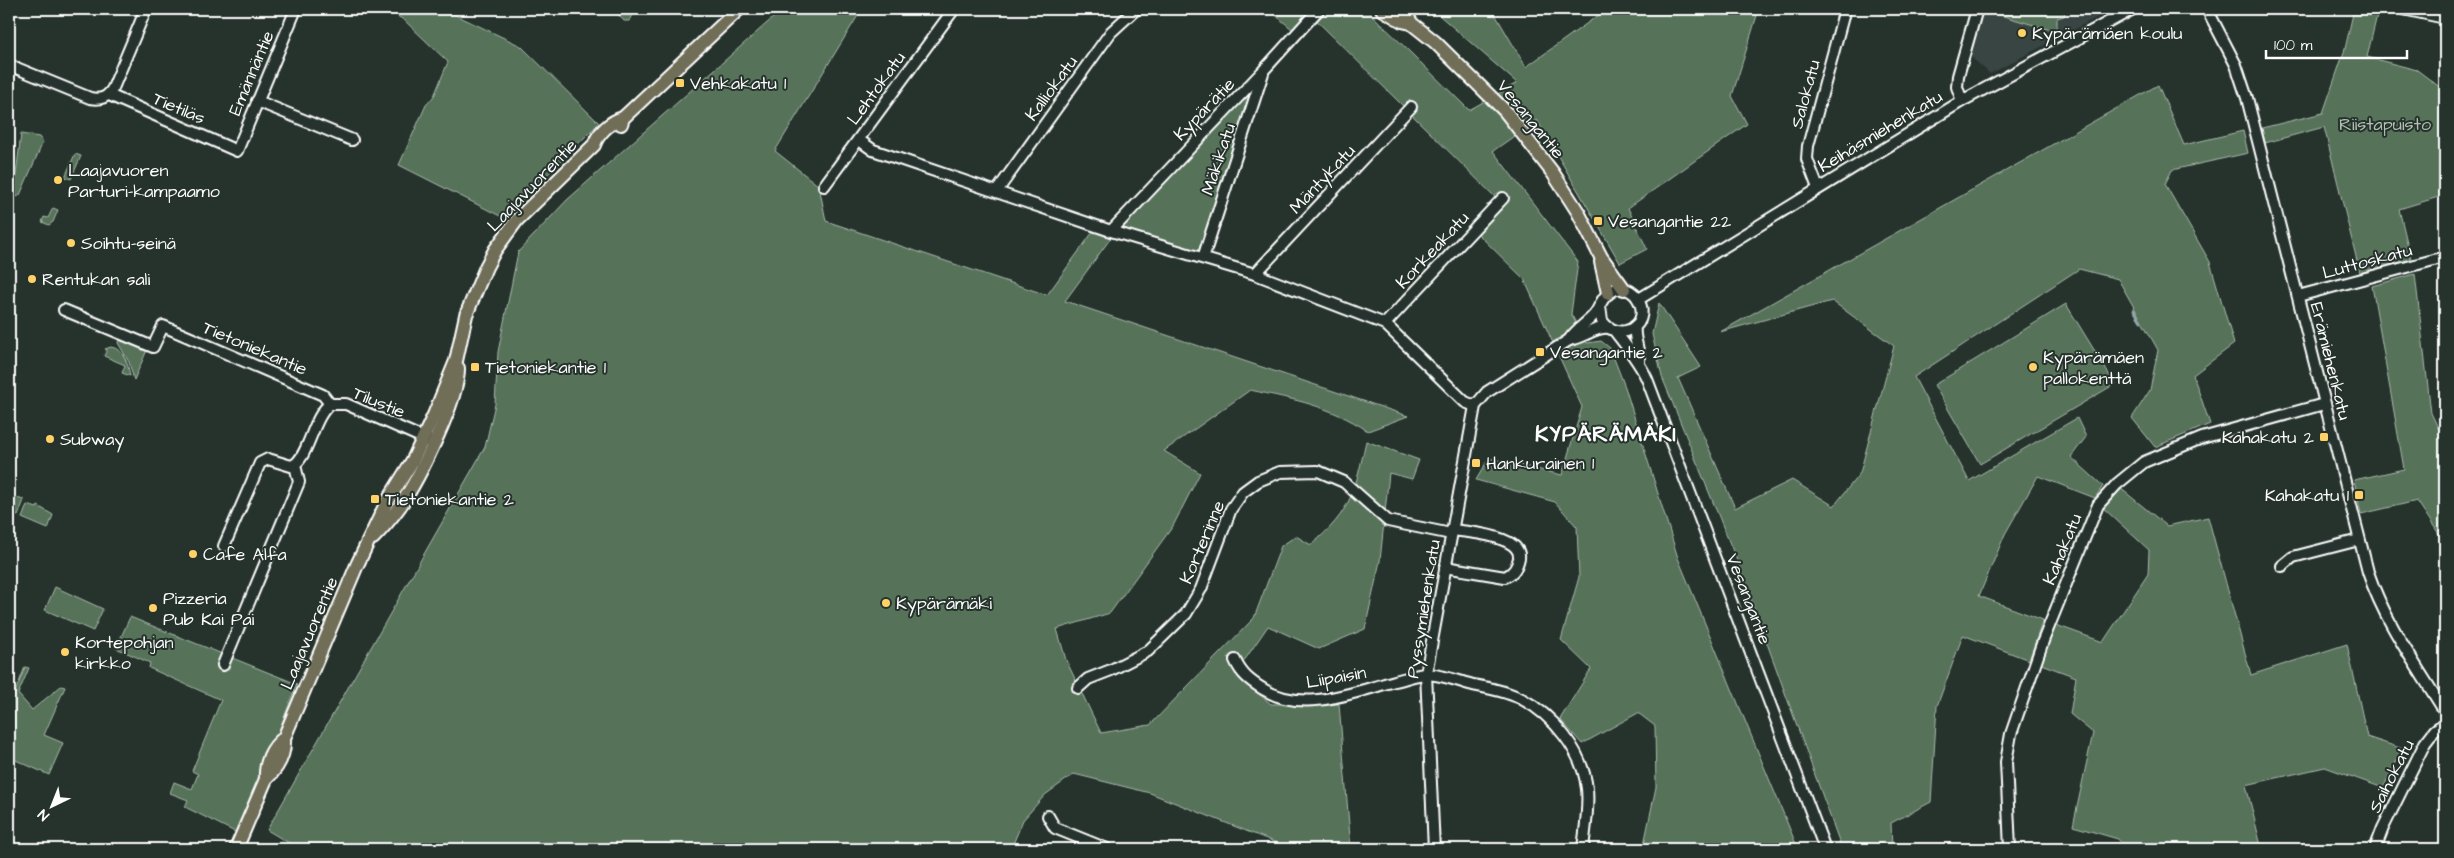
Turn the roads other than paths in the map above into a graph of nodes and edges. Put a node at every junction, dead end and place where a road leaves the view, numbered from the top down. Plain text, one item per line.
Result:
1 (146, 9) edge
2 (296, 9) edge
3 (739, 9) edge
4 (954, 9) edge
5 (1136, 9) edge
6 (1319, 9) edge
7 (1382, 9) edge
8 (1400, 9) edge
9 (1845, 9) edge
10 (1976, 9) edge
11 (2133, 9) edge
12 (2207, 9) edge
13 (2404, 9) edge
14 (2445, 18) edge
15 (1411, 23) junction
16 (9, 65) edge
17 (1263, 71) junction
18 (109, 95) junction
19 (257, 101) junction
20 (1962, 101) junction
21 (1412, 107) dead end
22 (352, 140) dead end
23 (859, 140) junction
24 (237, 150) joint
25 (824, 186) dead end
26 (1818, 188) junction
27 (997, 191) junction
28 (1503, 198) dead end
29 (1111, 230) junction
30 (1601, 257) junction
31 (2445, 257) edge
32 (1203, 258) junction
33 (1255, 274) junction
34 (1624, 289) junction
35 (1608, 293) junction
36 (2298, 296) junction
37 (1639, 299) junction
38 (1600, 306) junction
39 (64, 310) dead end
40 (1385, 324) junction
41 (1635, 326) junction
42 (1612, 330) junction
43 (1569, 340) junction
44 (1639, 362) junction
45 (330, 404) junction
46 (2324, 404) junction
47 (1475, 406) junction
48 (428, 441) junction
49 (295, 465) junction
50 (1452, 532) junction
51 (2359, 540) junction
52 (224, 546) dead end
53 (2282, 566) dead end
54 (1445, 567) junction
55 (1235, 660) dead end
56 (223, 665) dead end
57 (1426, 674) junction
58 (1078, 688) dead end
59 (2445, 712) edge
60 (2445, 723) edge
61 (1048, 816) dead end
62 (236, 849) edge
63 (1107, 849) edge
64 (1434, 849) edge
65 (1583, 849) edge
66 (1825, 849) edge
67 (2010, 849) edge
68 (2375, 849) edge

1 - 18 street
2 - 19 street, Emännäntie
3 - 48 main road, Laajavuorentie
4 - 23 street, Lehtokatu
5 - 27 street, Kalliokatu
6 - 17 street, Kypärätie
7 - 15 main road, Vesangantie
8 - 15 main road, Vesangantie
9 - 26 street, Salokatu
10 - 20 street
11 - 20 street, Keihäsmiehenkatu
12 - 36 street, Erämiehenkatu
13 - 14 street
15 - 30 main road, Vesangantie
16 - 18 street
17 - 29 street, Kypärätie
17 - 32 street, Mäkikatu
18 - 24 street, Tietiläs
19 - 22 street
19 - 24 street, Emännäntie
20 - 26 street, Keihäsmiehenkatu
21 - 33 street, Mäntykatu
23 - 25 street, Lehtokatu
23 - 27 street
26 - 37 street, Keihäsmiehenkatu
27 - 29 street
28 - 40 street, Korkeakatu
29 - 32 street
30 - 34 main road, Vesangantie
30 - 35 main road, Vesangantie
31 - 36 street, Luttoskatu
32 - 33 street
33 - 40 street
34 - 35 street
34 - 37 street
35 - 38 street
36 - 46 street, Erämiehenkatu
37 - 41 street
38 - 42 street
38 - 43 street
39 - 45 street, Tietoniekantie
40 - 47 street
41 - 42 street
41 - 44 street, Vesangantie
42 - 43 street
42 - 44 street, Vesangantie
43 - 47 street
44 - 66 street, Vesangantie
45 - 48 street, Tilustie
45 - 49 street, Tilustie
46 - 51 street, Erämiehenkatu
46 - 67 street, Kahakatu
47 - 50 street, Pyssymiehenkatu
48 - 62 main road, Laajavuorentie
49 - 52 street
49 - 56 street
50 - 54 street, Pyssymiehenkatu
50 - 54 street, Korterinne
50 - 58 street, Korterinne
51 - 53 street
51 - 59 street, Erämiehenkatu
54 - 57 street, Pyssymiehenkatu
55 - 57 street, Liipaisin
57 - 64 street, Pyssymiehenkatu
57 - 65 street
60 - 68 street, Saihokatu
61 - 63 street

